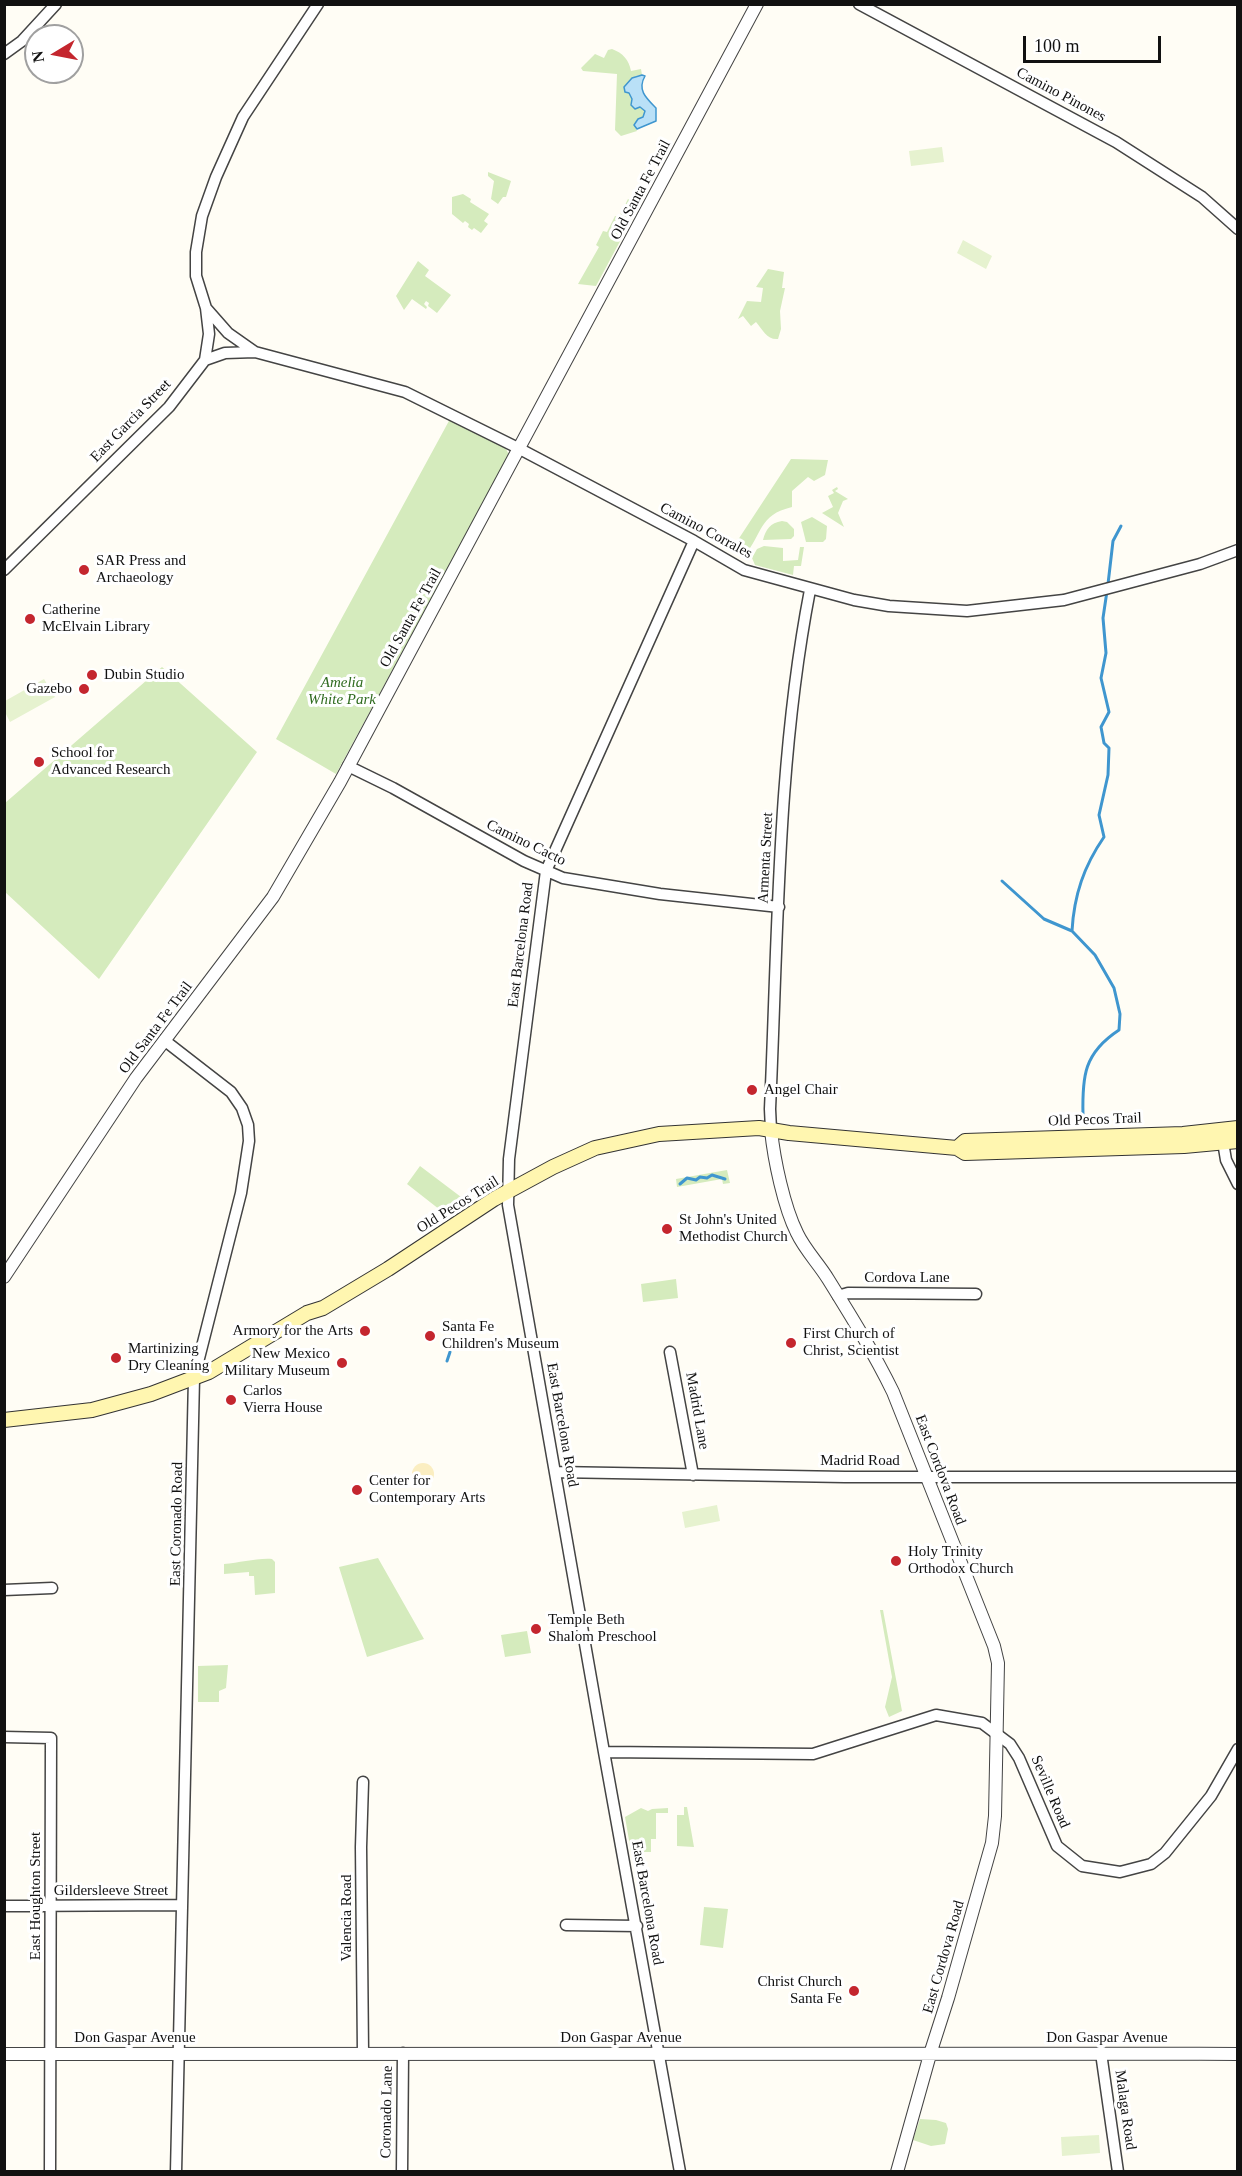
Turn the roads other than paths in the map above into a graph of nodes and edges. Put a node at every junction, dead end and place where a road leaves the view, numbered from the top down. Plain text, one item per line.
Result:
1 (56, 4) edge
2 (318, 4) edge
3 (757, 4) edge
4 (859, 4) edge
5 (4, 54) edge
6 (1238, 230) edge
7 (206, 308) junction
8 (255, 352) junction
9 (205, 360) junction
10 (518, 448) junction
11 (694, 541) junction
12 (1238, 550) edge
13 (4, 570) edge
14 (810, 590) junction
15 (348, 766) junction
16 (546, 871) junction
17 (779, 907) junction
18 (164, 1040) junction
19 (1238, 1128) edge
20 (771, 1130) junction
21 (1222, 1137) junction
22 (1238, 1141) edge
23 (1238, 1184) edge
24 (509, 1192) junction
25 (4, 1277) edge
26 (976, 1294) dead end
27 (838, 1296) junction
28 (670, 1352) dead end
29 (194, 1378) junction
30 (4, 1420) edge
31 (555, 1472) junction
32 (693, 1475) junction
33 (926, 1476) junction
34 (1238, 1477) edge
35 (52, 1588) dead end
36 (4, 1590) edge
37 (997, 1733) junction
38 (4, 1737) edge
39 (1238, 1749) edge
40 (604, 1752) junction
41 (363, 1782) dead end
42 (182, 1905) junction
43 (4, 1906) edge
44 (51, 1906) junction
45 (566, 1925) dead end
46 (637, 1926) junction
47 (931, 2051) junction
48 (178, 2052) junction
49 (52, 2053) junction
50 (363, 2053) junction
51 (403, 2053) junction
52 (1101, 2053) junction
53 (4, 2054) edge
54 (659, 2054) junction
55 (1238, 2054) edge
56 (50, 2172) edge
57 (176, 2172) edge
58 (402, 2172) edge
59 (680, 2172) edge
60 (897, 2172) edge
61 (1118, 2172) edge

1 - 5 street
2 - 7 street
3 - 10 street, Old Santa Fe Trail
4 - 6 street, Camino Pinones
7 - 8 street, Camino Corrales
7 - 9 street
8 - 9 street, Camino Corrales
8 - 10 street, Camino Corrales
9 - 13 street, East Garcia Street
10 - 11 street, Camino Corrales
10 - 15 street, Old Santa Fe Trail
11 - 14 street, Camino Corrales
11 - 16 street, East Barcelona Road
12 - 14 street, Camino Corrales
14 - 17 street, Armenta Street
15 - 16 street, Camino Cacto
15 - 18 street, Old Santa Fe Trail
16 - 17 street, Camino Cacto
16 - 24 street, East Barcelona Road
17 - 20 street, Armenta Street
18 - 25 street, Old Santa Fe Trail
18 - 29 street, East Coronado Road
19 - 21 main road, Old Pecos Trail
20 - 21 main road, Old Pecos Trail
20 - 24 main road, Old Pecos Trail
20 - 27 street, East Cordova Road
21 - 22 main road, Old Pecos Trail
21 - 23 street
24 - 29 main road, Old Pecos Trail
24 - 31 street, East Barcelona Road
26 - 27 street, Cordova Lane
27 - 33 street, East Cordova Road
28 - 32 street, Madrid Lane
29 - 30 main road, Old Pecos Trail
29 - 42 street, East Coronado Road
31 - 32 street, Madrid Road
31 - 40 street, East Barcelona Road
32 - 33 street, Madrid Road
33 - 34 street, Madrid Road
33 - 37 street, East Cordova Road
35 - 36 street
37 - 39 street, Seville Road
37 - 40 street, Seville Road
37 - 47 street, East Cordova Road
38 - 44 street, East Houghton Street
40 - 46 street, East Barcelona Road
41 - 50 street, Valencia Road
42 - 44 street, Gildersleeve Street
42 - 48 street, East Coronado Road
43 - 44 street, Gildersleeve Street
44 - 49 street, East Houghton Street
45 - 46 street
46 - 54 street, East Barcelona Road
47 - 52 street, Don Gaspar Avenue
47 - 54 street, Don Gaspar Avenue
47 - 60 street, East Cordova Road
48 - 49 street, Don Gaspar Avenue
48 - 50 street, Don Gaspar Avenue
48 - 57 street, East Coronado Road
49 - 53 street, Don Gaspar Avenue
49 - 56 street, East Houghton Street
50 - 51 street, Don Gaspar Avenue
51 - 54 street, Don Gaspar Avenue
51 - 58 street, Coronado Lane
52 - 55 street, Don Gaspar Avenue
52 - 61 street, Malaga Road
54 - 59 street, East Barcelona Road

